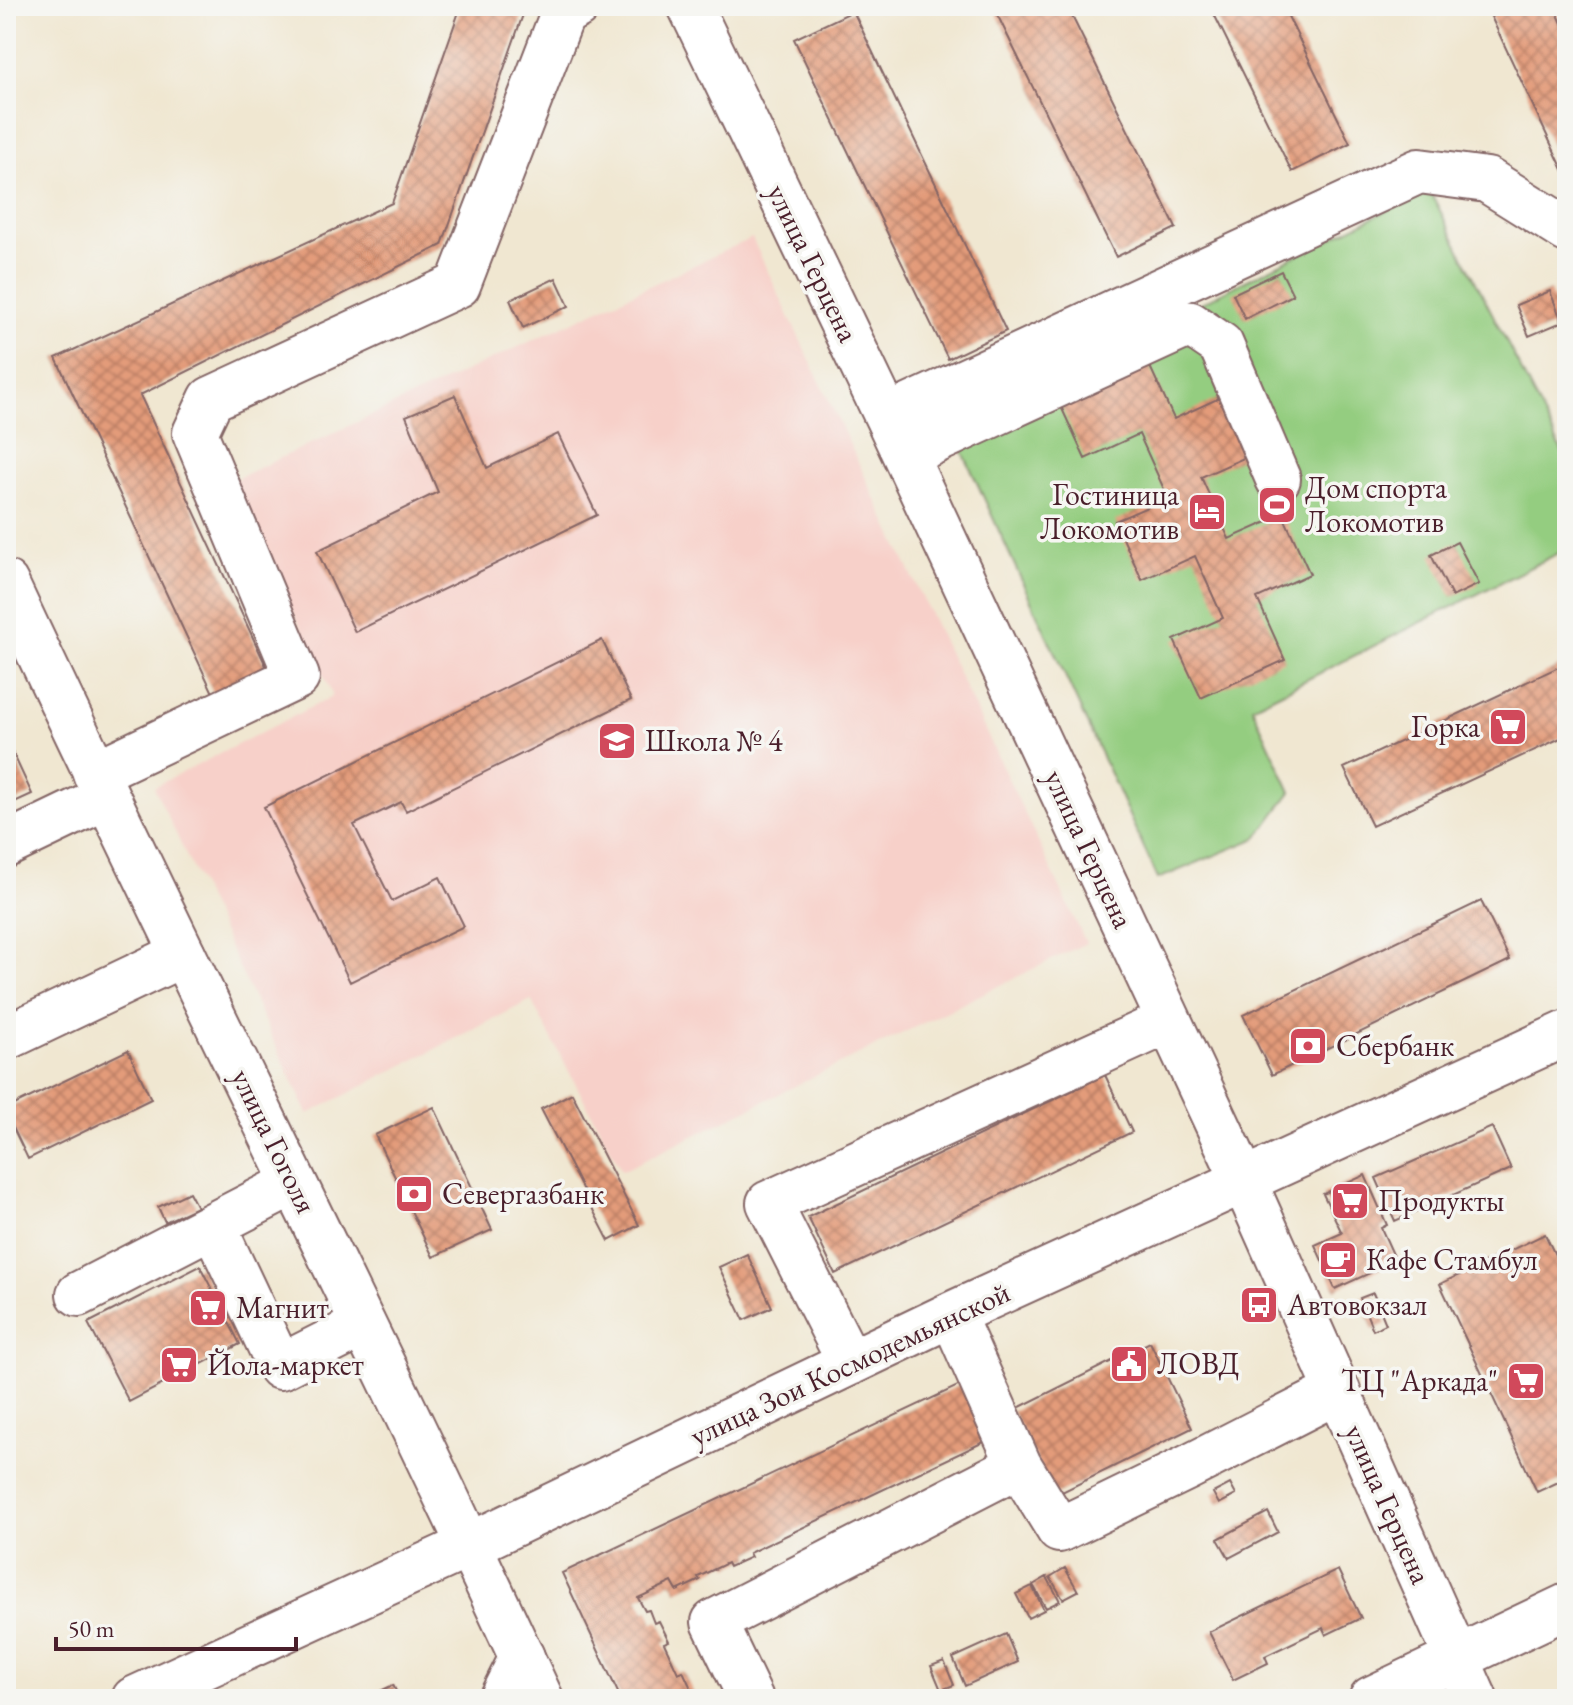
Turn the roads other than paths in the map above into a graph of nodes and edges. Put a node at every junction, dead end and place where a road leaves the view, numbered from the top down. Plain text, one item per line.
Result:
1 (577, 6) edge
2 (690, 6) edge
3 (1567, 230) edge
4 (896, 436) junction
5 (1278, 479) dead end
6 (6, 583) edge
7 (101, 785) junction
8 (6, 845) edge
9 (183, 954) junction
10 (1169, 1021) junction
11 (6, 1038) edge
12 (1564, 1043) edge
13 (1244, 1181) junction
14 (294, 1183) junction
15 (213, 1225) junction
16 (79, 1294) dead end
17 (952, 1314) junction
18 (363, 1325) junction
19 (850, 1363) junction
20 (1338, 1391) junction
21 (1019, 1465) junction
22 (470, 1545) junction
23 (1567, 1606) edge
24 (522, 1657) junction
25 (1456, 1659) junction
26 (134, 1699) edge
27 (501, 1699) edge
28 (541, 1699) edge
29 (751, 1699) edge
30 (1371, 1699) edge
31 (1475, 1699) edge

1 - 7 street
2 - 4 street, улица Герцена
3 - 4 street
4 - 5 street
4 - 10 street, улица Герцена
6 - 7 street, улица Гоголя
7 - 8 street
7 - 9 street, улица Гоголя
9 - 11 street
9 - 14 street, улица Гоголя
10 - 13 street, улица Герцена
10 - 19 street
12 - 13 street, улица Зои Космодемьянской
13 - 17 street, улица Зои Космодемьянской
13 - 20 street, улица Герцена
14 - 15 street
14 - 18 street, улица Гоголя
15 - 16 street
15 - 18 street
17 - 19 street, улица Зои Космодемьянской
17 - 21 street
18 - 22 street, улица Гоголя
19 - 22 street, улица Зои Космодемьянской
20 - 21 street
20 - 25 street, улица Герцена
21 - 29 street
22 - 24 street, улица Гоголя
22 - 26 street, улица Зои Космодемьянской
23 - 25 street
24 - 27 street
24 - 28 street, улица Гоголя
25 - 30 street
25 - 31 street, улица Герцена

